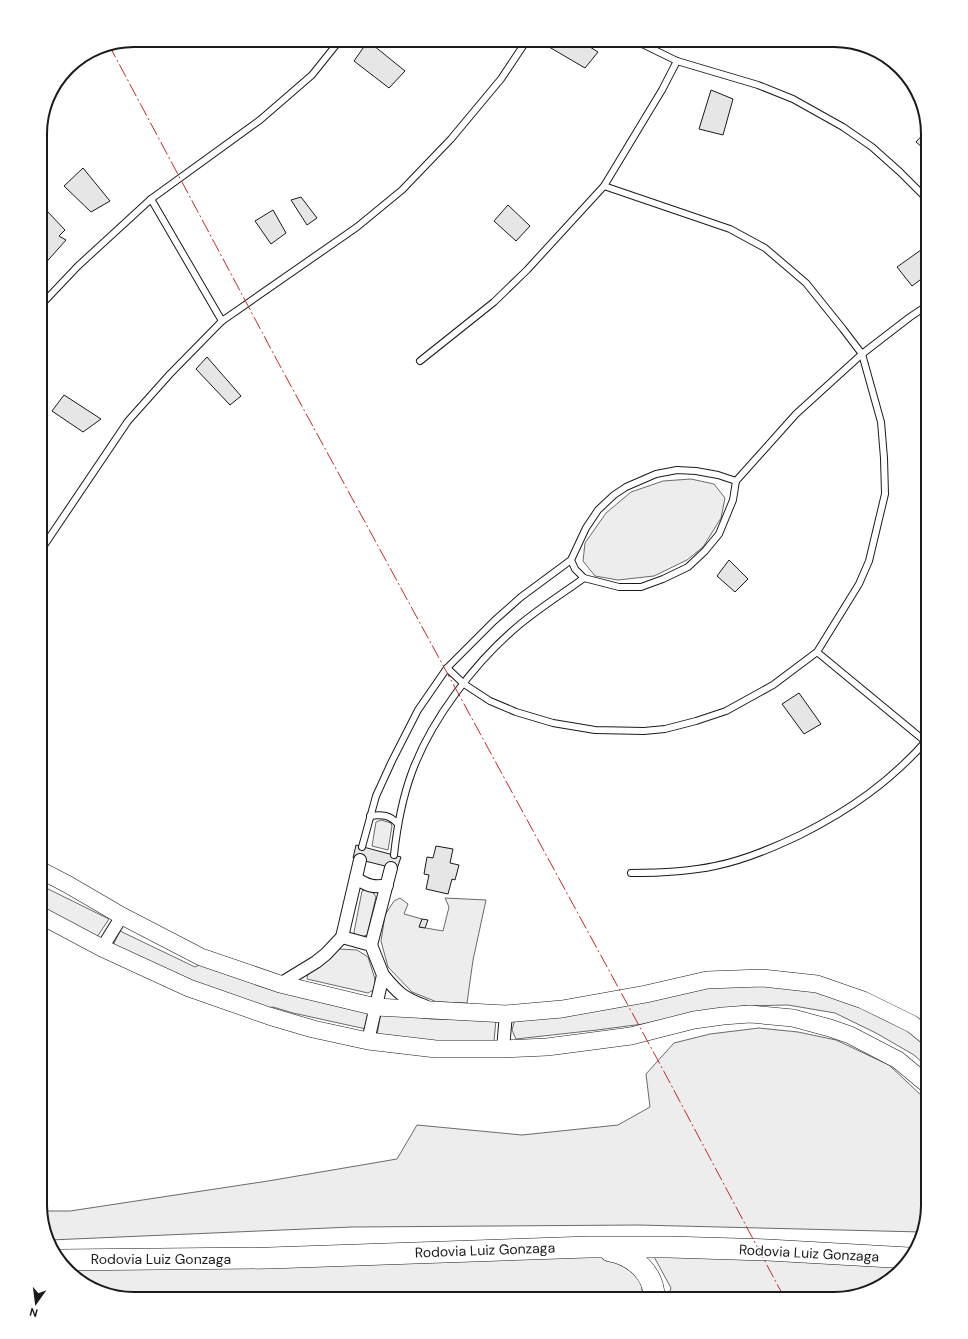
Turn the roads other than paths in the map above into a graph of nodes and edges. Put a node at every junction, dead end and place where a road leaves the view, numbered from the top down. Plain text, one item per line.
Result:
1 (334, 47) edge
2 (522, 47) edge
3 (648, 47) edge
4 (677, 61) junction
5 (604, 186) junction
6 (921, 193) edge
7 (152, 199) junction
8 (47, 299) edge
9 (921, 310) edge
10 (222, 321) junction
11 (862, 354) junction
12 (420, 361) dead end
13 (736, 481) junction
14 (47, 541) edge
15 (571, 560) junction
16 (584, 578) junction
17 (816, 652) junction
18 (447, 668) junction
19 (464, 684) junction
20 (921, 735) edge
21 (921, 746) edge
22 (370, 816) junction
23 (398, 824) junction
24 (362, 847) dead end
25 (394, 855) dead end
26 (360, 860) dead end
27 (391, 868) dead end
28 (631, 873) dead end
29 (47, 874) edge
30 (356, 878) junction
31 (387, 886) junction
32 (122, 916) junction
33 (47, 919) edge
34 (342, 937) junction
35 (371, 945) junction
36 (102, 948) junction
37 (383, 976) junction
38 (280, 984) junction
39 (376, 1007) junction
40 (437, 1011) junction
41 (506, 1014) junction
42 (921, 1031) edge
43 (368, 1041) junction
44 (503, 1049) junction
45 (921, 1079) edge
46 (589, 1247) junction
47 (903, 1258) edge
48 (67, 1260) edge
49 (653, 1292) edge

1 - 7 lane
2 - 10 lane
3 - 4 lane
4 - 5 lane
4 - 6 lane
5 - 11 lane
5 - 12 lane
7 - 8 lane
7 - 10 lane
9 - 11 lane
10 - 14 lane
11 - 13 lane
11 - 17 lane
13 - 15 lane
13 - 16 lane
15 - 16 lane
15 - 18 lane
16 - 19 lane
17 - 19 lane
17 - 20 lane
18 - 19 lane
18 - 22 lane
19 - 23 lane
21 - 28 lane
22 - 23 lane
22 - 24 lane
23 - 25 lane
26 - 30 street
27 - 31 street
29 - 32 main road
30 - 31 street
30 - 34 street
31 - 35 street
32 - 36 street
32 - 38 main road
33 - 36 main road
34 - 35 street
34 - 38 street
35 - 37 street
36 - 43 main road
37 - 39 street
37 - 40 street
38 - 39 main road
39 - 40 main road
39 - 43 street
40 - 41 main road
41 - 42 main road
41 - 44 street
43 - 44 main road
44 - 45 main road
46 - 47 highway, Rodovia Luiz Gonzaga
46 - 48 highway, Rodovia Luiz Gonzaga
46 - 49 highway

